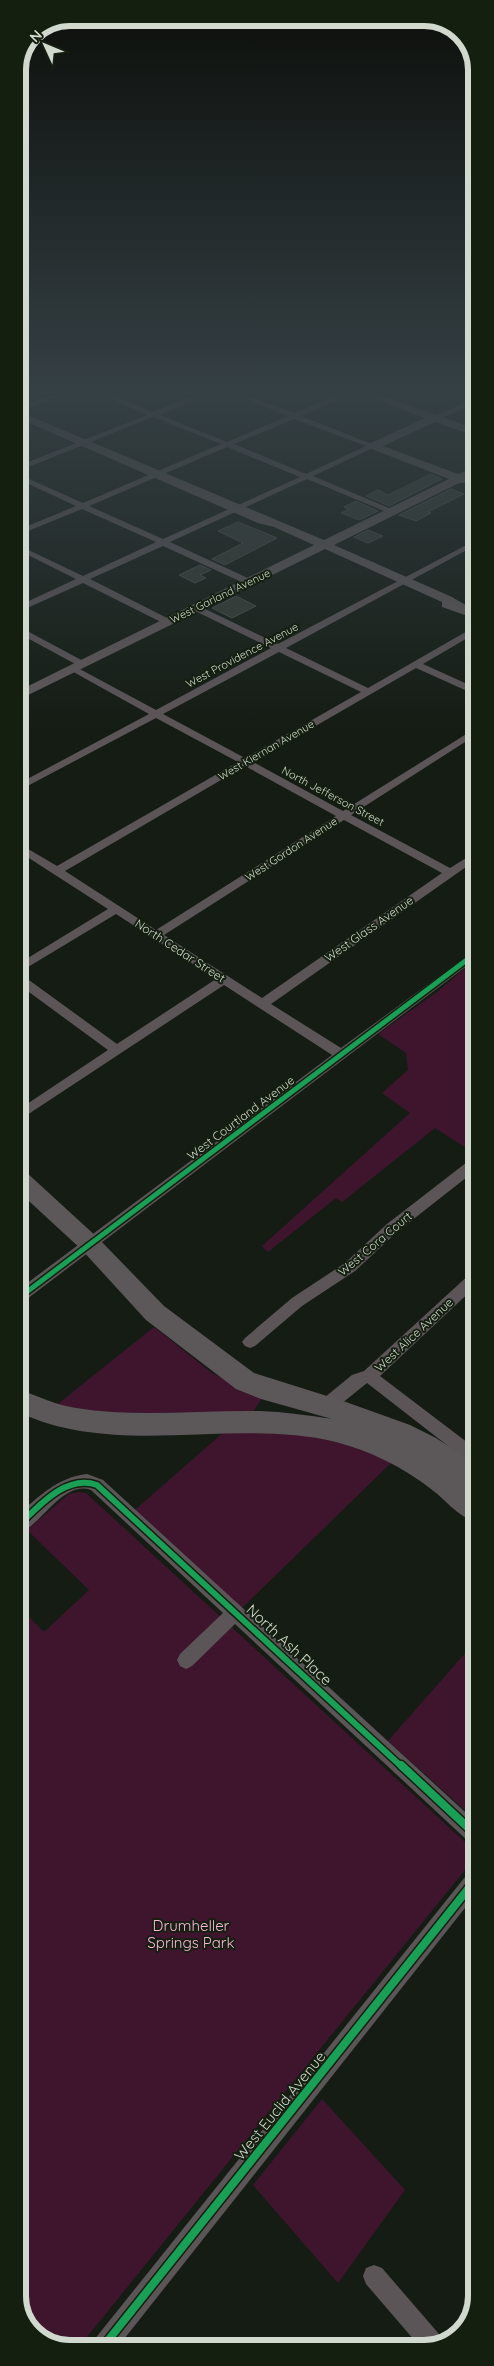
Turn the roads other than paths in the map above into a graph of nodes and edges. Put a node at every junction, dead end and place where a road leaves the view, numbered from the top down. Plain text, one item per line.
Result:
1 (230, 505) edge
2 (242, 505) edge
3 (379, 505) edge
4 (403, 505) edge
5 (83, 506) joint
6 (236, 508) junction
7 (392, 511) junction
8 (26, 531) edge
9 (163, 542) junction
10 (321, 546) junction
11 (468, 546) edge
12 (26, 551) edge
13 (82, 580) junction
14 (249, 582) junction
15 (400, 582) junction
16 (26, 605) edge
17 (196, 608) junction
18 (468, 612) edge
19 (168, 622) junction
20 (26, 634) edge
21 (468, 634) edge
22 (278, 648) junction
23 (416, 664) junction
24 (78, 667) junction
25 (468, 688) edge
26 (367, 691) junction
27 (26, 692) edge
28 (156, 714) junction
29 (468, 736) edge
30 (245, 762) junction
31 (26, 784) edge
32 (343, 816) junction
33 (26, 851) edge
34 (468, 861) edge
35 (57, 871) junction
36 (450, 873) junction
37 (116, 909) junction
38 (156, 935) junction
39 (468, 959) edge
40 (26, 965) edge
41 (224, 979) junction
42 (26, 984) edge
43 (262, 1004) junction
44 (117, 1050) junction
45 (342, 1055) junction
46 (26, 1111) edge
47 (468, 1169) edge
48 (26, 1185) edge
49 (90, 1244) junction
50 (468, 1284) edge
51 (26, 1292) edge
52 (250, 1342) dead end
53 (369, 1376) junction
54 (26, 1404) edge
55 (326, 1407) junction
56 (468, 1452) edge
57 (468, 1473) edge
58 (468, 1503) edge
59 (26, 1519) edge
60 (235, 1613) junction
61 (186, 1660) dead end
62 (468, 1828) edge
63 (468, 1889) edge
64 (374, 2276) dead end
65 (429, 2339) edge
66 (108, 2340) edge

1 - 6 street
2 - 6 street
3 - 7 street
4 - 7 street, West Garland Avenue
5 - 8 street
5 - 9 street
6 - 9 street
6 - 10 street
7 - 10 street, West Garland Avenue
9 - 13 street
9 - 14 street
10 - 14 street, West Garland Avenue
10 - 15 street
11 - 15 street, West Providence Avenue
12 - 13 street
13 - 16 street
13 - 19 street
14 - 17 street, West Garland Avenue
15 - 18 street
15 - 22 street, West Providence Avenue
17 - 19 street, West Garland Avenue
17 - 22 street
19 - 24 street, West Garland Avenue
20 - 24 street, North Jefferson Street
21 - 23 street, West Kiernan Avenue
22 - 26 street
22 - 28 street, West Providence Avenue
23 - 25 street
23 - 26 street, West Kiernan Avenue
24 - 27 street, West Garland Avenue
24 - 28 street, North Jefferson Street
26 - 30 street, West Kiernan Avenue
28 - 30 street, North Jefferson Street
28 - 31 street, West Providence Avenue
29 - 32 street, West Gordon Avenue
30 - 32 street, North Jefferson Street
30 - 35 street, West Kiernan Avenue
32 - 36 street, North Jefferson Street
32 - 38 street, West Gordon Avenue
33 - 35 street, North Cedar Street
34 - 36 street, West Glass Avenue
35 - 37 street, North Cedar Street
36 - 43 street, West Glass Avenue
37 - 38 street, North Cedar Street
37 - 40 street
38 - 41 street, North Cedar Street
39 - 45 street, West Courtland Avenue
41 - 43 street, North Cedar Street
41 - 44 street
42 - 44 street
43 - 45 street, North Cedar Street
44 - 46 street
45 - 49 street, West Courtland Avenue
47 - 52 street, West Cora Court
48 - 49 main road
49 - 51 street, West Courtland Avenue
49 - 55 main road
50 - 53 street, West Alice Avenue
53 - 55 street, West Alice Avenue
53 - 56 street
54 - 58 main road
55 - 57 main road
59 - 60 street, North Ash Place
60 - 61 street
60 - 62 street, North Ash Place
63 - 66 street, West Euclid Avenue
64 - 65 street

